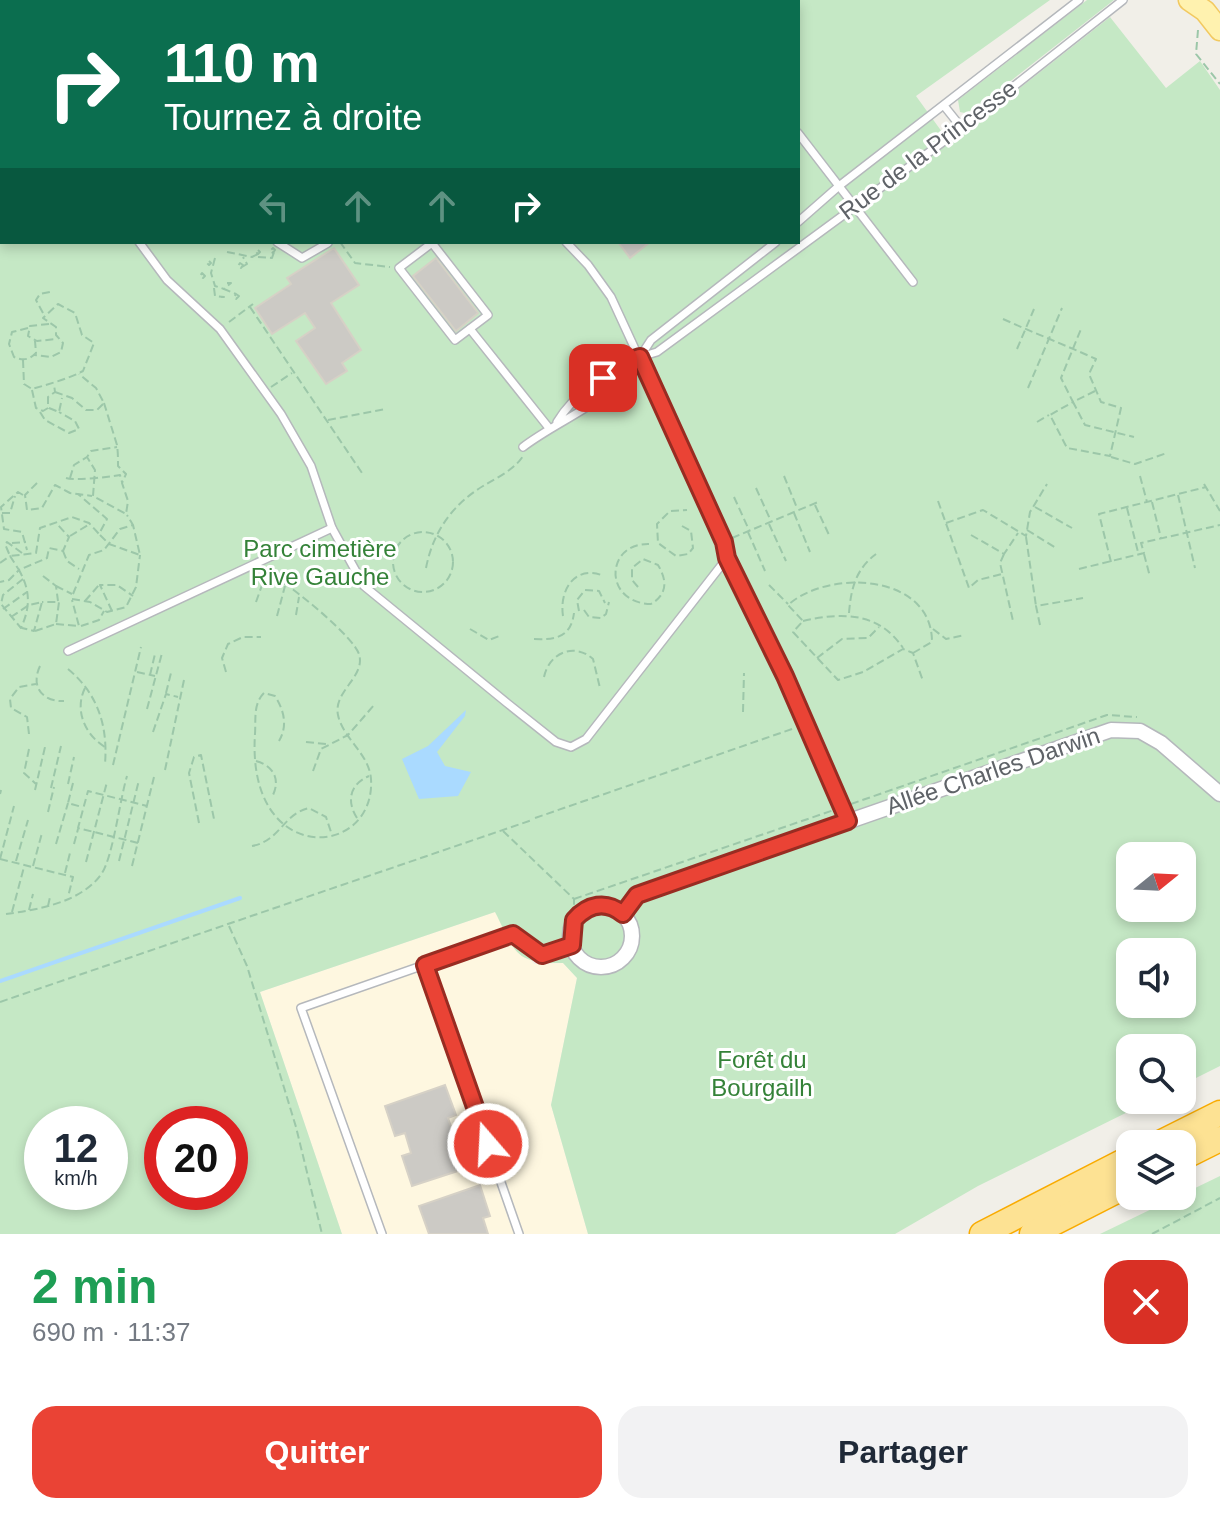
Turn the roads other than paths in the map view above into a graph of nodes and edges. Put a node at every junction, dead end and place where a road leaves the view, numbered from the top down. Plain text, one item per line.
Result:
1 (1079, 0) edge
2 (1123, 0) edge
3 (1197, 6) edge
4 (1220, 30) edge
5 (945, 107) junction
6 (961, 127) junction
7 (800, 136) edge
8 (839, 186) junction
9 (855, 206) junction
10 (800, 220) edge
11 (140, 244) edge
12 (280, 244) edge
13 (326, 244) edge
14 (431, 244) edge
15 (433, 244) edge
16 (568, 244) edge
17 (773, 244) edge
18 (913, 282) dead end
19 (470, 329) junction
20 (640, 357) junction
21 (557, 422) junction
22 (549, 428) junction
23 (523, 447) road end
24 (332, 528) junction
25 (727, 558) junction
26 (68, 651) dead end
27 (1220, 794) edge
28 (848, 821) junction
29 (623, 914) junction
30 (572, 945) junction
31 (425, 965) junction
32 (1220, 1113) edge
33 (1186, 1130) edge
34 (1219, 1139) edge
35 (1196, 1151) edge
36 (1116, 1165) edge
37 (1116, 1191) edge
38 (382, 1234) edge
39 (519, 1234) edge
40 (982, 1234) edge
41 (1032, 1234) edge

1 - 5 lane, Rue de la Princesse
2 - 6 lane, Rue de la Princesse
3 - 4 main road
5 - 6 lane
5 - 8 lane, Rue de la Princesse
6 - 9 lane, Rue de la Princesse
7 - 8 lane
8 - 9 lane
8 - 10 lane, Rue de la Princesse
9 - 18 lane
9 - 20 lane, Rue de la Princesse
11 - 24 lane
12 - 13 lane
14 - 19 lane
15 - 19 lane
16 - 20 lane
17 - 20 lane
19 - 22 lane
20 - 21 lane, Rue de la Princesse
20 - 21 lane
20 - 25 lane
21 - 22 lane
22 - 23 lane
24 - 25 lane
24 - 26 lane
25 - 28 lane
27 - 28 street, Allée Charles Darwin
28 - 29 street, Allée Charles Darwin
29 - 30 street
29 - 30 street
30 - 31 lane
31 - 38 lane
31 - 39 lane
32 - 33 highway
34 - 35 highway
36 - 40 highway
37 - 41 highway

